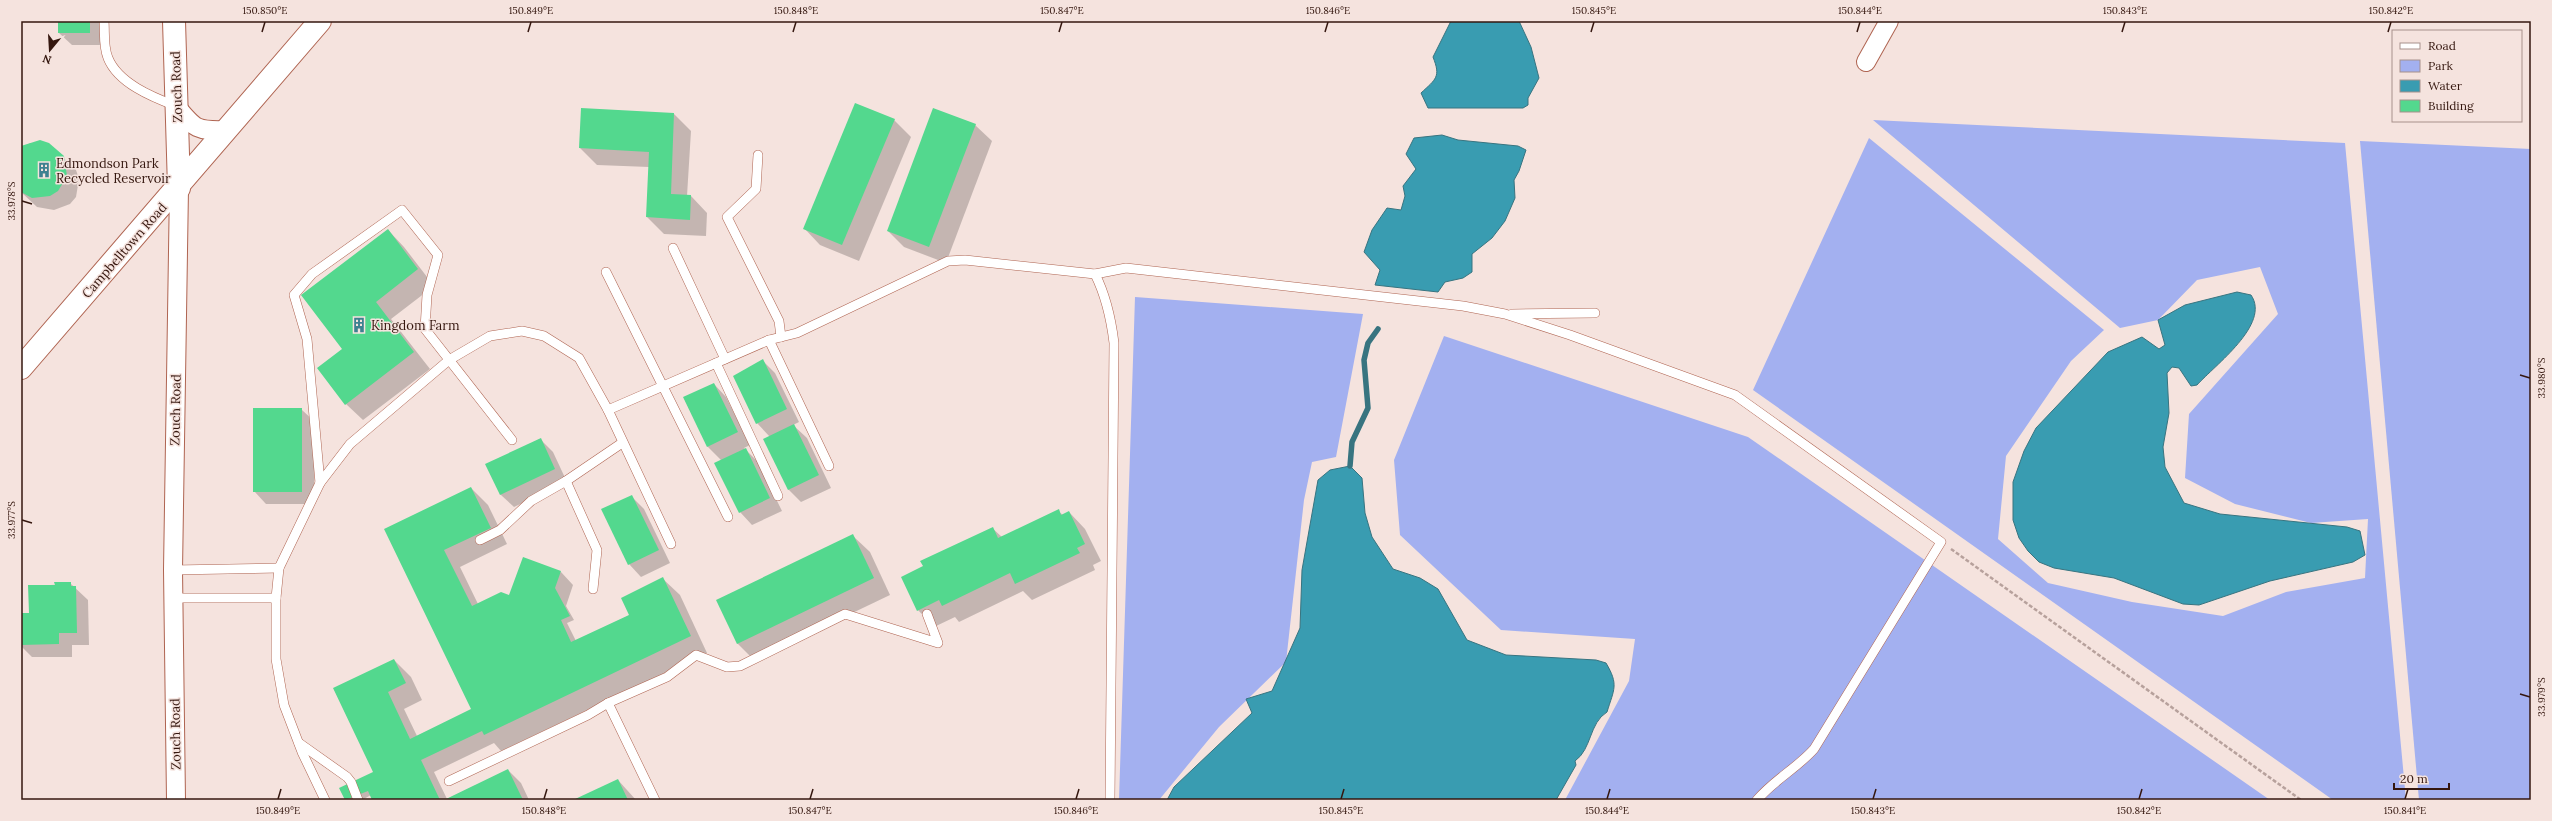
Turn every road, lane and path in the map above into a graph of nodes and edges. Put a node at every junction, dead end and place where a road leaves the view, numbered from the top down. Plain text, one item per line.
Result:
1 (104, 21) edge
2 (174, 21) edge
3 (320, 21) edge
4 (1889, 21) edge
5 (1866, 62) dead end
6 (176, 106) junction
7 (226, 130) junction
8 (758, 155) dead end
9 (179, 188) junction
10 (673, 248) dead end
11 (606, 272) dead end
12 (1095, 274) junction
13 (1595, 313) dead end
14 (1505, 314) junction
15 (781, 337) junction
16 (769, 340) junction
17 (725, 359) junction
18 (449, 360) junction
19 (716, 363) junction
20 (21, 368) edge
21 (664, 386) junction
22 (608, 410) junction
23 (512, 440) dead end
24 (622, 443) junction
25 (829, 466) dead end
26 (566, 481) junction
27 (320, 483) junction
28 (778, 496) dead end
29 (728, 517) dead end
30 (480, 540) dead end
31 (1941, 542) junction
32 (671, 544) dead end
33 (279, 568) junction
34 (173, 570) junction
35 (593, 589) dead end
36 (173, 598) junction
37 (276, 598) junction
38 (927, 614) dead end
39 (608, 703) junction
40 (298, 742) junction
41 (448, 781) dead end
42 (176, 800) edge
43 (325, 800) edge
44 (358, 800) edge
45 (655, 800) edge
46 (1110, 800) edge
47 (1757, 800) edge
48 (2301, 800) edge

1 - 6 lane
2 - 6 main road, Zouch Road
3 - 7 main road, Campbelltown Road
4 - 5 street
6 - 7 street
6 - 9 main road, Zouch Road
7 - 9 main road, Campbelltown Road
8 - 15 lane
9 - 20 main road, Campbelltown Road
9 - 34 street, Zouch Road
10 - 17 lane
11 - 21 lane
12 - 14 lane
12 - 15 lane
12 - 46 lane
13 - 14 lane
14 - 31 lane
15 - 16 lane
16 - 17 lane
16 - 25 lane
17 - 19 lane
18 - 22 lane
18 - 23 lane
18 - 27 lane
18 - 27 lane
19 - 21 lane
19 - 28 lane
21 - 22 lane
21 - 29 lane
22 - 24 lane
24 - 26 lane
24 - 32 lane
26 - 30 lane
26 - 35 lane
27 - 33 lane
31 - 47 lane
31 - 48 path
33 - 34 lane
33 - 37 lane
34 - 36 street, Zouch Road
36 - 37 lane
36 - 42 street, Zouch Road
37 - 40 lane
38 - 39 lane
39 - 41 lane
39 - 45 lane
40 - 43 lane
40 - 44 lane

